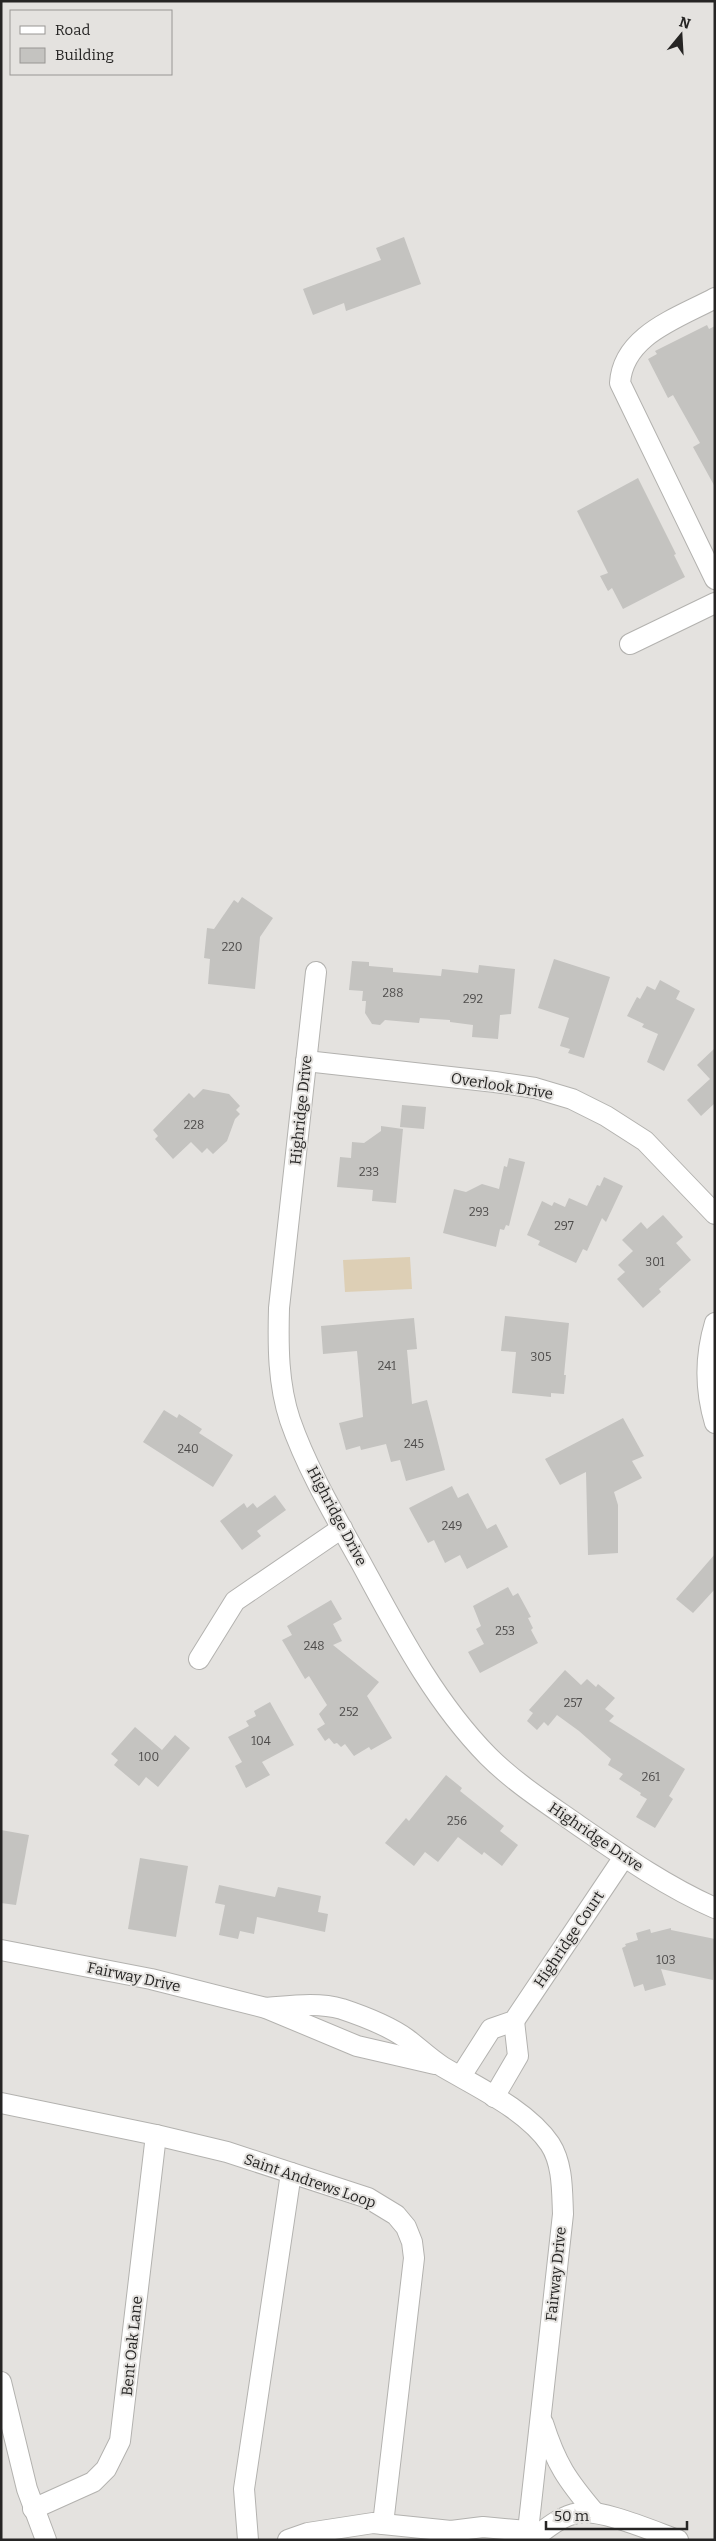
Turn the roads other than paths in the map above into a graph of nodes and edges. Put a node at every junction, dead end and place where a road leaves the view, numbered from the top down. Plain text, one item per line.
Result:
1 (715, 298) edge
2 (715, 579) edge
3 (715, 603) edge
4 (630, 644) dead end
5 (316, 972) dead end
6 (306, 1062) junction
7 (715, 1214) edge
8 (715, 1324) edge
9 (715, 1423) edge
10 (342, 1528) junction
11 (199, 1658) dead end
12 (624, 1857) junction
13 (715, 1908) edge
14 (1, 1950) edge
15 (266, 2008) junction
16 (514, 2021) junction
17 (441, 2066) junction
18 (461, 2076) junction
19 (494, 2097) junction
20 (1, 2103) edge
21 (156, 2135) junction
22 (291, 2173) junction
23 (1, 2382) edge
24 (540, 2414) junction
25 (33, 2509) junction
26 (595, 2512) junction
27 (383, 2524) junction
28 (453, 2537) edge
29 (528, 2537) edge
30 (46, 2540) edge
31 (248, 2540) edge
32 (288, 2540) edge
33 (678, 2540) edge

1 - 2 street
3 - 4 street
5 - 6 street, Highridge Drive
6 - 7 street, Overlook Drive
6 - 10 street, Highridge Drive
8 - 9 street
10 - 11 street
10 - 12 street, Highridge Drive
12 - 13 street, Highridge Drive
12 - 16 street, Highridge Court
14 - 15 street, Fairway Drive
15 - 17 street, Fairway Drive
15 - 17 street, Fairway Drive
16 - 18 street
16 - 19 street
17 - 18 street, Fairway Drive
18 - 19 street, Fairway Drive
19 - 24 street, Fairway Drive
20 - 21 street, Saint Andrews Loop
21 - 22 street, Saint Andrews Loop
21 - 25 street, Bent Oak Lane
22 - 27 street, Saint Andrews Loop
22 - 31 street
23 - 25 street
24 - 26 street
24 - 29 street, Fairway Drive
25 - 30 street
26 - 29 street
26 - 33 street
27 - 28 street
27 - 32 street
28 - 29 street

